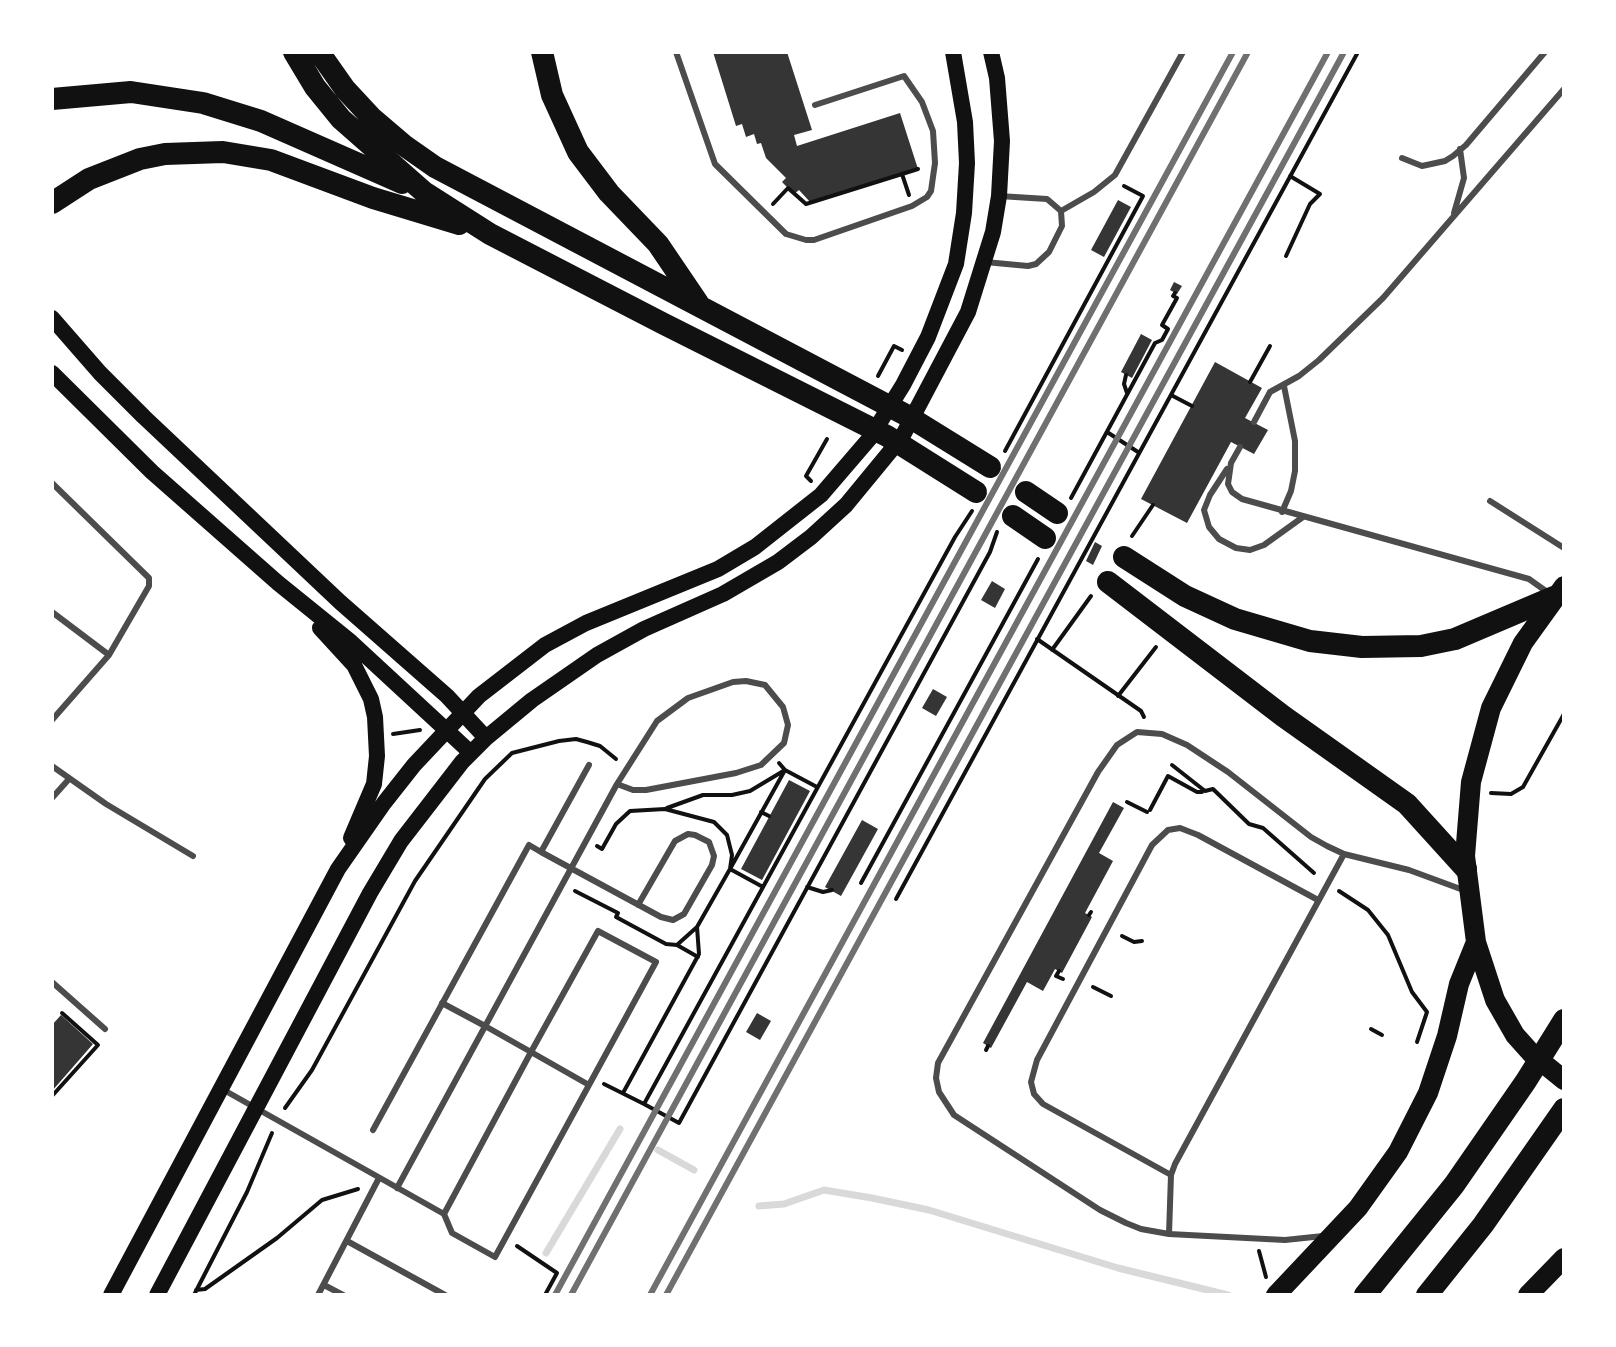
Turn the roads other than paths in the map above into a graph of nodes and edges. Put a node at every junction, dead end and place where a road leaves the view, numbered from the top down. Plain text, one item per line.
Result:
1 (294, 52) edge
2 (319, 52) edge
3 (542, 52) edge
4 (676, 52) edge
5 (953, 52) edge
6 (991, 52) edge
7 (1183, 52) edge
8 (1545, 52) edge
9 (1564, 89) edge
10 (52, 99) edge
11 (815, 105) dead end
12 (1460, 149) junction
13 (1402, 158) dead end
14 (424, 192) junction
15 (999, 196) junction
16 (52, 203) edge
17 (1061, 211) junction
18 (1453, 217) junction
19 (490, 234) junction
20 (985, 262) junction
21 (699, 304) junction
22 (52, 318) edge
23 (52, 373) edge
24 (1284, 386) junction
25 (1254, 422) dead end
26 (1240, 447) dead end
27 (997, 459) road end
28 (1231, 463) junction
29 (52, 483) edge
30 (976, 492) dead end
31 (1026, 492) dead end
32 (1490, 501) dead end
33 (1064, 507) road end
34 (1282, 512) junction
35 (1013, 516) dead end
36 (1303, 517) junction
37 (1042, 547) road end
38 (1564, 548) edge
39 (1124, 557) dead end
40 (1108, 582) dead end
41 (278, 583) junction
42 (1559, 592) edge
43 (52, 612) edge
44 (109, 655) junction
45 (463, 713) junction
46 (52, 720) edge
47 (446, 730) junction
48 (486, 738) junction
49 (471, 753) junction
50 (589, 765) dead end
51 (52, 766) edge
52 (69, 779) junction
53 (617, 784) junction
54 (52, 798) edge
55 (541, 852) junction
56 (1344, 854) junction
57 (193, 856) dead end
58 (572, 868) junction
59 (338, 869) junction
60 (1466, 869) junction
61 (1468, 892) junction
62 (1318, 900) junction
63 (638, 905) junction
64 (1476, 942) junction
65 (52, 982) edge
66 (442, 1003) junction
67 (1564, 1020) edge
68 (485, 1026) junction
69 (105, 1029) dead end
70 (531, 1052) junction
71 (1564, 1080) edge
72 (589, 1085) junction
73 (219, 1088) junction
74 (255, 1108) junction
75 (1564, 1109) edge
76 (373, 1130) dead end
77 (1171, 1175) junction
78 (379, 1178) junction
79 (397, 1188) junction
80 (444, 1214) junction
81 (1169, 1234) junction
82 (1334, 1234) junction
83 (347, 1241) junction
84 (1564, 1258) edge
85 (324, 1285) junction
86 (426, 1285) junction
87 (1272, 1289) edge
88 (111, 1295) edge
89 (157, 1295) edge
90 (318, 1295) edge
91 (343, 1295) edge
92 (421, 1295) edge
93 (445, 1295) edge
94 (1365, 1295) edge
95 (1427, 1295) edge
96 (1528, 1295) edge

1 - 14 highway
2 - 21 highway
3 - 21 highway
4 - 11 lane
5 - 45 main road
6 - 15 main road
7 - 17 lane
8 - 12 lane
9 - 18 lane
10 - 14 highway
12 - 13 lane
12 - 18 lane
14 - 19 highway
15 - 17 lane
15 - 20 main road
16 - 19 highway
17 - 20 lane
18 - 24 lane
19 - 30 highway
20 - 48 main road
21 - 27 highway
22 - 45 main road
23 - 41 main road
24 - 25 lane
24 - 34 lane
26 - 28 lane
28 - 34 lane
28 - 36 lane
29 - 44 lane
31 - 33 highway
32 - 38 lane
34 - 36 lane
35 - 37 highway
36 - 42 lane
39 - 42 highway
40 - 60 highway
41 - 47 main road
41 - 59 main road
42 - 60 main road
43 - 44 lane
44 - 46 lane
45 - 47 main road
45 - 48 main road
47 - 49 main road
47 - 59 main road
48 - 49 main road
49 - 74 main road
50 - 55 lane
51 - 52 lane
52 - 54 lane
52 - 57 lane
53 - 53 lane
53 - 58 lane
55 - 58 lane
55 - 66 lane
56 - 61 lane
56 - 62 lane
56 - 81 lane
58 - 63 lane
58 - 68 lane
59 - 73 main road
60 - 61 main road
61 - 64 main road
62 - 77 lane
62 - 77 lane
63 - 63 lane
64 - 71 main road
64 - 82 main road
65 - 69 lane
66 - 68 lane
66 - 76 lane
67 - 94 highway
68 - 70 lane
68 - 79 lane
70 - 72 lane
70 - 72 lane
70 - 80 lane
72 - 80 lane
73 - 74 lane
73 - 88 main road
74 - 78 lane
74 - 89 main road
75 - 95 highway
77 - 81 lane
78 - 79 lane
78 - 83 lane
79 - 80 lane
81 - 82 lane
82 - 87 main road
83 - 85 lane
83 - 86 lane
84 - 96 main road
85 - 90 lane
85 - 91 lane
86 - 92 lane
86 - 93 lane

